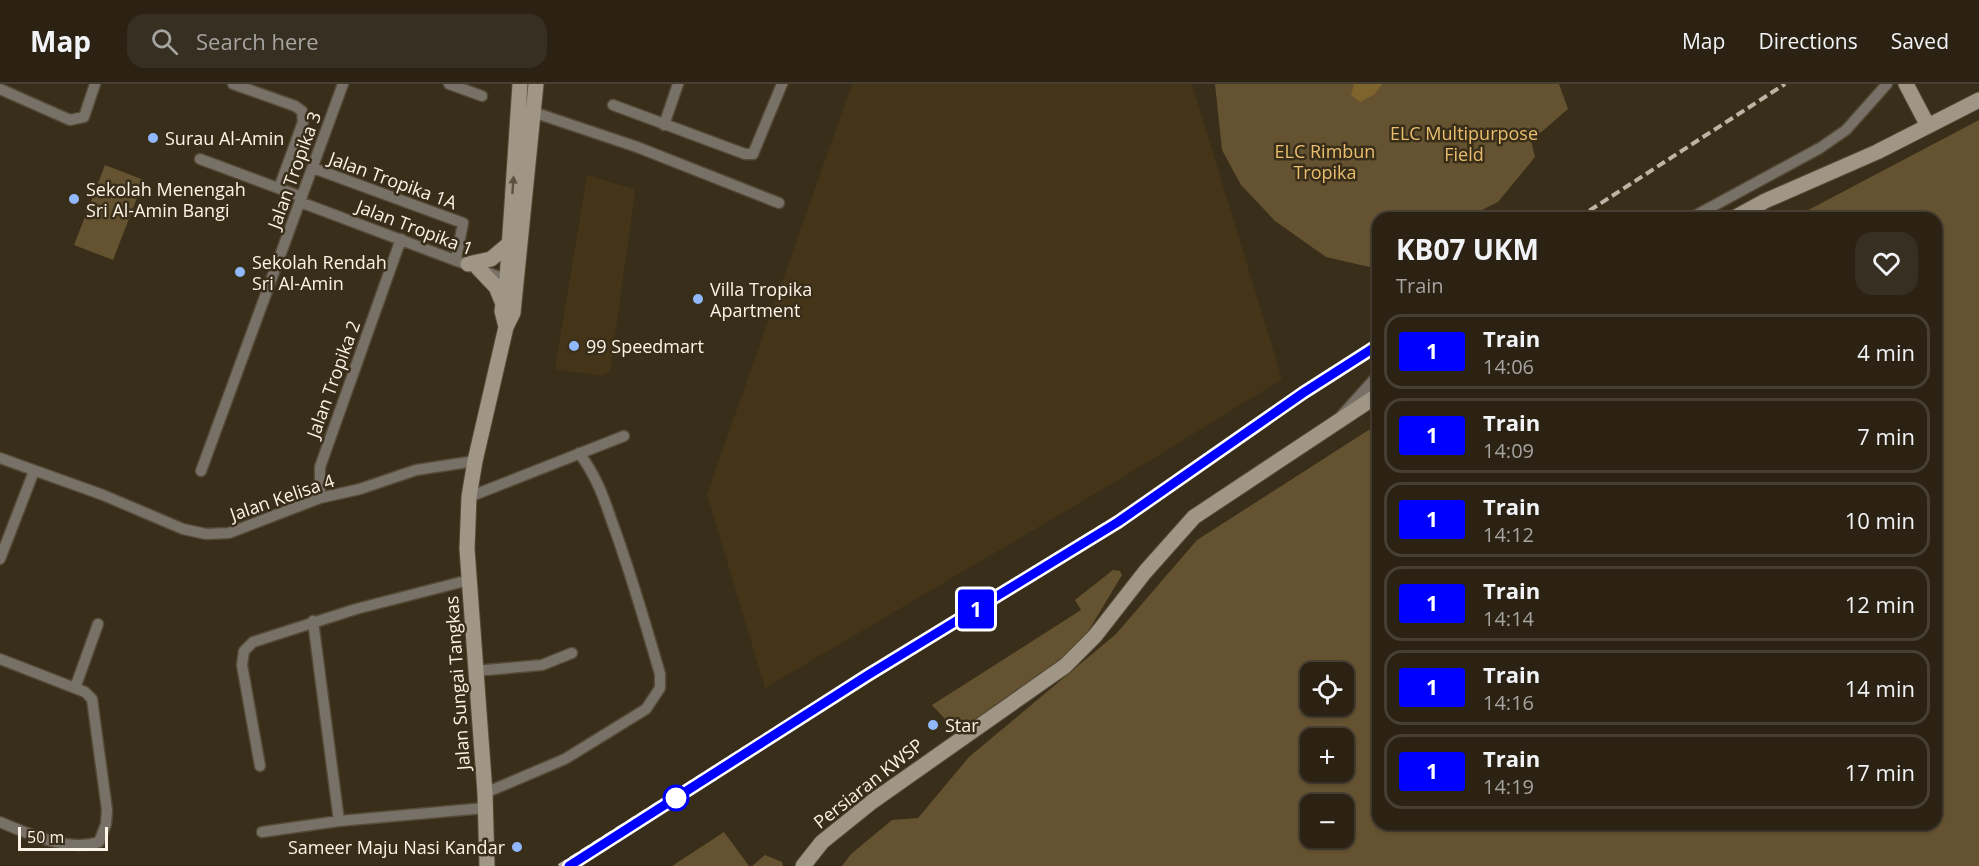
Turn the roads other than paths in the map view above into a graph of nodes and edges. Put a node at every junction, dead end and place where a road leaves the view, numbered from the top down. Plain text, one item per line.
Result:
1 (95, 84) edge
2 (233, 84) edge
3 (343, 84) edge
4 (449, 84) edge
5 (520, 84) edge
6 (536, 84) edge
7 (678, 84) edge
8 (782, 84) edge
9 (1887, 84) edge
10 (1906, 84) edge
11 (0, 89) edge
12 (482, 96) dead end
13 (1979, 100) edge
14 (613, 105) dead end
15 (518, 106) junction
16 (533, 112) junction
17 (664, 125) junction
18 (1929, 126) junction
19 (200, 159) dead end
20 (313, 168) junction
21 (279, 188) junction
22 (301, 199) junction
23 (779, 203) dead end
24 (1702, 212) edge
25 (1747, 212) edge
26 (401, 239) junction
27 (510, 243) junction
28 (467, 264) junction
29 (512, 281) junction
30 (503, 304) junction
31 (506, 327) junction
32 (1372, 382) edge
33 (1372, 399) edge
34 (1337, 422) junction
35 (624, 436) dead end
36 (579, 453) junction
37 (0, 458) edge
38 (476, 461) junction
39 (34, 471) junction
40 (201, 471) dead end
41 (470, 492) junction
42 (320, 498) junction
43 (0, 559) edge
44 (469, 580) junction
45 (313, 621) junction
46 (98, 624) dead end
47 (572, 653) dead end
48 (0, 659) edge
49 (475, 670) junction
50 (75, 688) junction
51 (260, 766) dead end
52 (485, 801) junction
53 (339, 821) junction
54 (0, 822) edge
55 (262, 832) dead end
56 (487, 866) edge
57 (803, 866) edge

1 - 11 street
2 - 21 street
3 - 20 street, Jalan Tropika 3
4 - 12 street
5 - 15 street
6 - 16 street
7 - 17 street
8 - 17 street
9 - 24 street
10 - 18 street
13 - 18 street
14 - 17 street
15 - 16 street
27 -> 15 street
16 - 23 street
16 - 29 street
18 - 25 street
19 - 21 street, Jalan Tropika 1
20 - 22 street, Jalan Tropika 3
20 - 28 street, Jalan Tropika 1A
21 - 22 street, Jalan Tropika 1
22 - 26 street, Jalan Tropika 1
22 - 40 street, Jalan Tropika 3
26 - 28 street, Jalan Tropika 1
26 - 42 street, Jalan Tropika 2
27 - 28 street
27 - 29 street
28 - 29 street, Jalan Tropika 1
28 - 30 street
29 - 30 street
29 - 31 street
30 - 31 street
31 - 38 street, Jalan Sungai Tangkas
32 - 34 street
33 - 34 street, Persiaran KWSP
34 - 57 street, Persiaran KWSP
35 - 36 street
36 - 41 street
36 - 52 street
37 - 39 street, Jalan Kelisa 4
38 - 41 street, Jalan Sungai Tangkas
38 - 42 street, Jalan Kelisa 4
39 - 42 street, Jalan Kelisa 4
39 - 43 street
41 - 44 street, Jalan Sungai Tangkas
44 - 45 street
44 - 49 street, Jalan Sungai Tangkas
45 - 51 street
45 - 53 street
46 - 50 street
47 - 49 street
48 - 50 street
49 - 52 street, Jalan Sungai Tangkas
50 - 54 street
52 - 53 street
52 - 56 street, Jalan Sungai Tangkas
53 - 55 street

